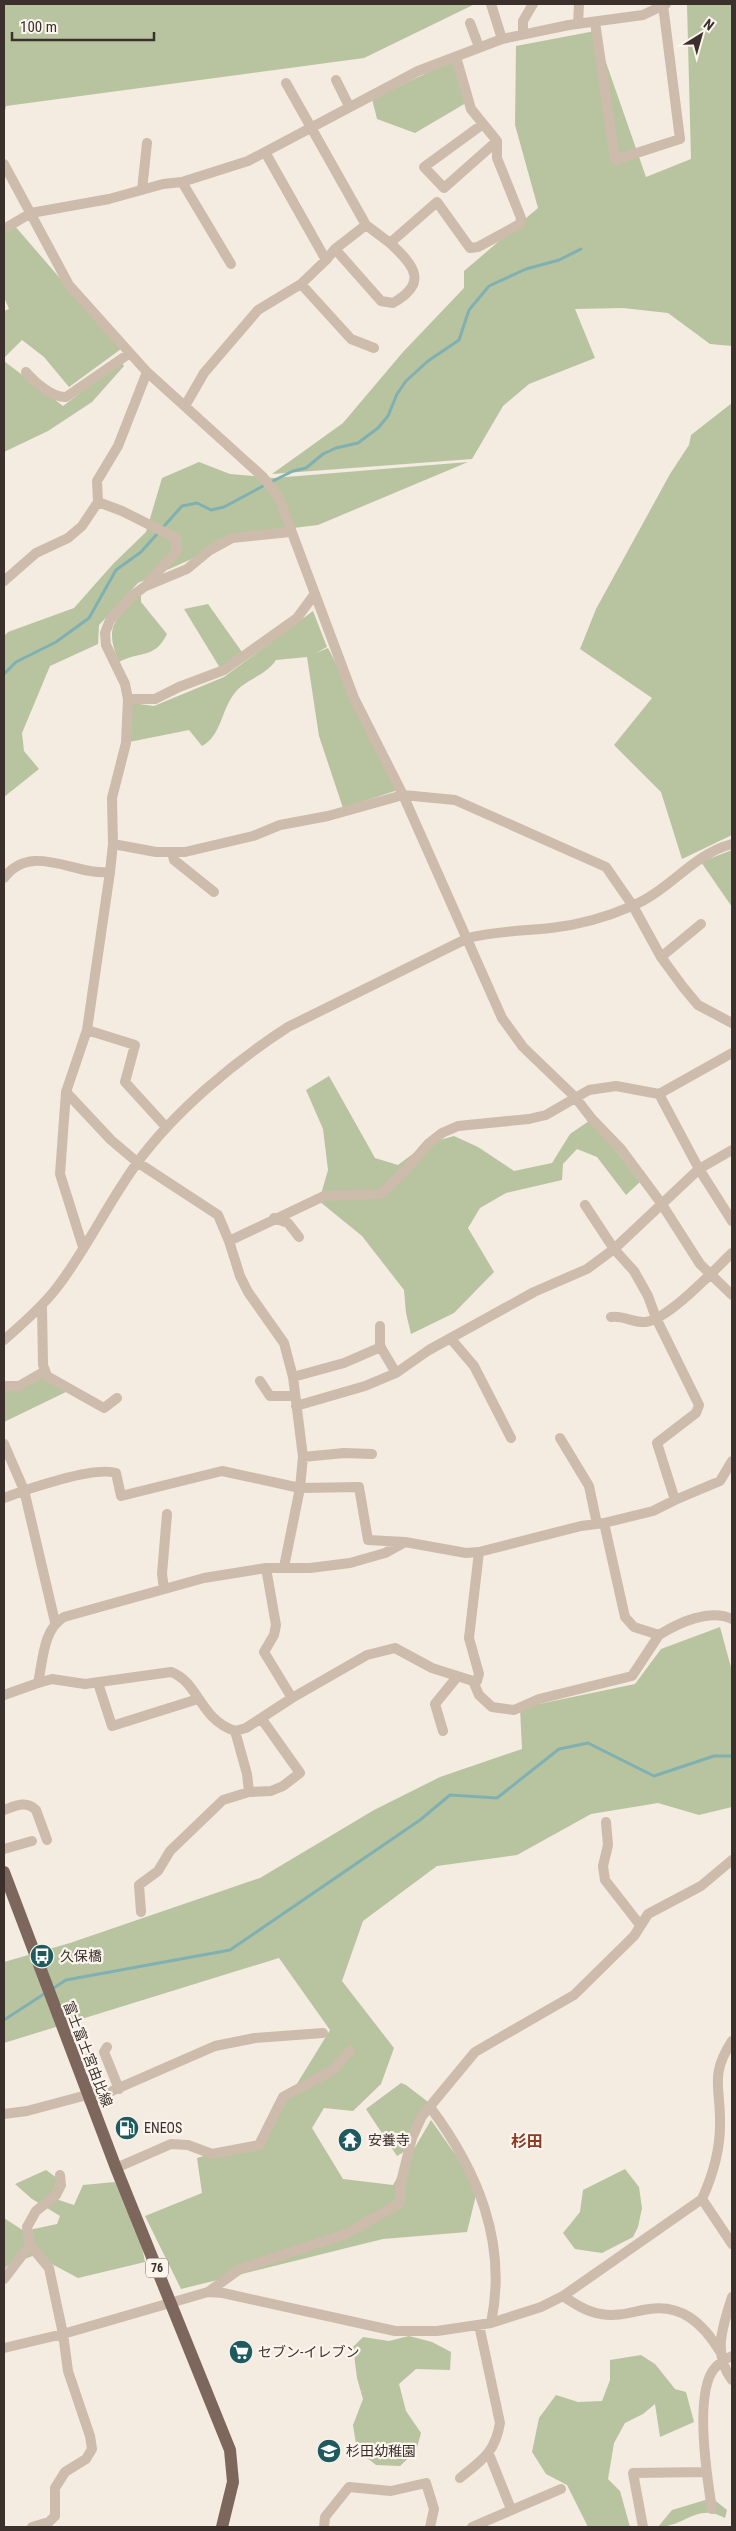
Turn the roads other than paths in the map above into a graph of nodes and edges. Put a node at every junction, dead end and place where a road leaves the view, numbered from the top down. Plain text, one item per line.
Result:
1 (491, 4) edge
2 (533, 4) edge
3 (579, 4) edge
4 (665, 5) edge
5 (595, 22) junction
6 (470, 23) dead end
7 (578, 24) junction
8 (523, 34) junction
9 (502, 39) junction
10 (479, 47) junction
11 (456, 57) junction
12 (336, 80) dead end
13 (286, 82) dead end
14 (349, 106) junction
15 (483, 124) junction
16 (311, 128) junction
17 (497, 141) junction
18 (147, 143) dead end
19 (265, 152) junction
20 (4, 164) edge
21 (182, 182) junction
22 (444, 188) junction
23 (142, 190) junction
24 (437, 202) junction
25 (31, 212) junction
26 (366, 225) junction
27 (4, 229) edge
28 (390, 243) junction
29 (335, 249) junction
30 (326, 260) junction
31 (231, 264) dead end
32 (301, 284) junction
33 (374, 348) dead end
34 (130, 353) junction
35 (26, 372) dead end
36 (147, 372) junction
37 (185, 406) junction
38 (98, 502) junction
39 (290, 532) junction
40 (4, 582) edge
41 (144, 587) junction
42 (314, 595) junction
43 (128, 699) junction
44 (403, 795) junction
45 (113, 844) junction
46 (732, 844) edge
47 (172, 852) junction
48 (110, 872) junction
49 (4, 878) edge
50 (214, 892) dead end
51 (633, 906) junction
52 (700, 924) dead end
53 (468, 938) junction
54 (662, 957) junction
55 (732, 1023) edge
56 (87, 1030) junction
57 (732, 1053) edge
58 (66, 1092) junction
59 (659, 1094) junction
60 (575, 1097) junction
61 (166, 1127) junction
62 (732, 1150) edge
63 (138, 1162) junction
64 (699, 1169) junction
65 (661, 1203) junction
66 (585, 1205) dead end
67 (274, 1218) junction
68 (732, 1222) edge
69 (298, 1236) dead end
70 (229, 1241) junction
71 (83, 1247) junction
72 (614, 1249) junction
73 (732, 1253) edge
74 (709, 1275) junction
75 (732, 1295) edge
76 (42, 1307) junction
77 (611, 1317) dead end
78 (656, 1318) junction
79 (380, 1326) dead end
80 (451, 1339) junction
81 (4, 1340) edge
82 (381, 1347) junction
83 (45, 1371) junction
84 (396, 1373) junction
85 (294, 1376) junction
86 (260, 1381) dead end
87 (4, 1386) edge
88 (118, 1398) dead end
89 (295, 1401) junction
90 (511, 1438) dead end
91 (560, 1438) dead end
92 (4, 1444) edge
93 (372, 1454) dead end
94 (303, 1458) junction
95 (732, 1461) edge
96 (300, 1488) junction
97 (24, 1490) junction
98 (4, 1498) edge
99 (675, 1500) junction
100 (167, 1514) dead end
101 (600, 1524) junction
102 (405, 1542) junction
103 (479, 1552) junction
104 (284, 1567) junction
105 (266, 1568) junction
106 (164, 1589) junction
107 (732, 1619) edge
108 (55, 1622) junction
109 (659, 1635) junction
110 (457, 1676) junction
111 (473, 1681) junction
112 (38, 1683) junction
113 (98, 1683) junction
114 (4, 1695) edge
115 (292, 1698) junction
116 (198, 1699) junction
117 (261, 1718) junction
118 (443, 1731) dead end
119 (235, 1732) junction
120 (249, 1792) junction
121 (4, 1810) edge
122 (606, 1822) dead end
123 (46, 1840) dead end
124 (32, 1841) dead end
125 (4, 1849) edge
126 (732, 1860) edge
127 (4, 1872) edge
128 (141, 1912) dead end
129 (640, 1925) junction
130 (323, 2033) dead end
131 (732, 2041) edge
132 (107, 2047) dead end
133 (350, 2051) dead end
134 (88, 2058) dead end
135 (119, 2089) junction
136 (93, 2097) junction
137 (430, 2107) junction
138 (4, 2114) edge
139 (116, 2168) junction
140 (60, 2175) dead end
141 (702, 2200) junction
142 (732, 2244) edge
143 (30, 2245) junction
144 (4, 2279) edge
145 (208, 2292) junction
146 (563, 2296) junction
147 (732, 2297) edge
148 (171, 2302) junction
149 (491, 2323) junction
150 (479, 2324) junction
151 (64, 2334) junction
152 (4, 2348) edge
153 (725, 2357) edge
154 (732, 2380) edge
155 (489, 2454) junction
156 (706, 2472) junction
157 (460, 2478) dead end
158 (561, 2489) dead end
159 (510, 2509) junction
160 (712, 2509) dead end
161 (32, 2527) edge
162 (222, 2527) edge
163 (324, 2527) edge
164 (430, 2527) edge
165 (472, 2527) edge
166 (643, 2527) edge

1 - 9 street
2 - 8 street
3 - 7 street
4 - 5 street
4 - 5 street
5 - 7 street
6 - 10 street
7 - 8 street
8 - 9 street
9 - 10 street
10 - 11 street
11 - 14 street
11 - 15 street
12 - 14 street
13 - 16 street
14 - 16 street
15 - 17 street
15 - 22 street
16 - 19 street
16 - 26 street
17 - 22 street
17 - 24 street
18 - 23 street
19 - 21 street
19 - 30 street
20 - 25 street
21 - 23 street
21 - 31 street
22 - 24 street
23 - 25 street
24 - 28 street
25 - 27 street
25 - 34 street
26 - 28 street
26 - 29 street
28 - 29 street
29 - 30 street
30 - 32 street
32 - 33 street
32 - 37 street
34 - 35 street
34 - 36 street
36 - 37 street
36 - 38 street
37 - 39 street
38 - 40 street
38 - 41 street
39 - 41 street
39 - 42 street
41 - 43 street
42 - 43 street
42 - 44 street
43 - 45 street
44 - 47 street
44 - 51 street
44 - 53 street
45 - 47 street
45 - 48 street
46 - 51 street
47 - 50 street
48 - 49 street
48 - 56 street
51 - 53 street
51 - 54 street
52 - 54 street
53 - 60 street
53 - 61 street
54 - 55 street
56 - 58 street
56 - 61 street
57 - 59 street
58 - 63 street
58 - 71 street
59 - 60 street
59 - 64 street
60 - 65 street
60 - 67 street
61 - 63 street
62 - 64 street
63 - 70 street
63 - 71 street
64 - 65 street
64 - 68 street
65 - 72 street
65 - 74 street
66 - 72 street
67 - 69 street
67 - 70 street
70 - 85 street
71 - 76 street
72 - 78 street
72 - 80 street
73 - 74 street
74 - 75 street
74 - 78 street
76 - 81 street
76 - 83 street
77 - 78 street
78 - 99 street
79 - 82 street
80 - 84 street
80 - 90 street
82 - 84 street
82 - 85 street
83 - 87 street
83 - 88 street
84 - 89 street
85 - 89 street
86 - 89 street
89 - 94 street
91 - 101 street
92 - 97 street
93 - 94 street
94 - 96 street
95 - 99 street
96 - 97 street
96 - 102 street
96 - 104 street
97 - 98 street
97 - 108 street
99 - 101 street
100 - 106 street
101 - 103 street
101 - 109 street
102 - 103 street
102 - 104 street
103 - 111 street
104 - 105 street
105 - 106 street
105 - 115 street
106 - 108 street
107 - 109 street
108 - 112 street
109 - 111 street
110 - 111 street
110 - 115 street
110 - 118 street
112 - 113 street
112 - 114 street
113 - 116 street
113 - 116 street
115 - 117 street
116 - 119 street
117 - 119 street
117 - 120 street
119 - 120 street
120 - 128 street
121 - 123 street
122 - 129 street
124 - 125 street
126 - 129 street
127 - 136 main road, 富士富士宮由比線 / 76
129 - 137 street
130 - 135 street
131 - 141 street
132 - 135 street
133 - 139 street
134 - 136 street
135 - 136 street
136 - 138 street
136 - 139 main road, 富士富士宮由比線 / 76
137 - 145 street
137 - 149 street
139 - 148 main road, 富士富士宮由比線 / 76
140 - 143 street
141 - 142 street
141 - 146 street
143 - 144 street
143 - 151 street
145 - 148 street
145 - 150 street
146 - 149 street
146 - 153 street
147 - 153 street
148 - 151 street
148 - 162 main road, 富士富士宮由比線 / 76
149 - 150 street
150 - 155 street
151 - 152 street
151 - 161 street
153 - 154 street
153 - 156 street
155 - 157 street
155 - 159 street
156 - 160 street
156 - 166 street
158 - 159 street
159 - 165 street
163 - 164 street

